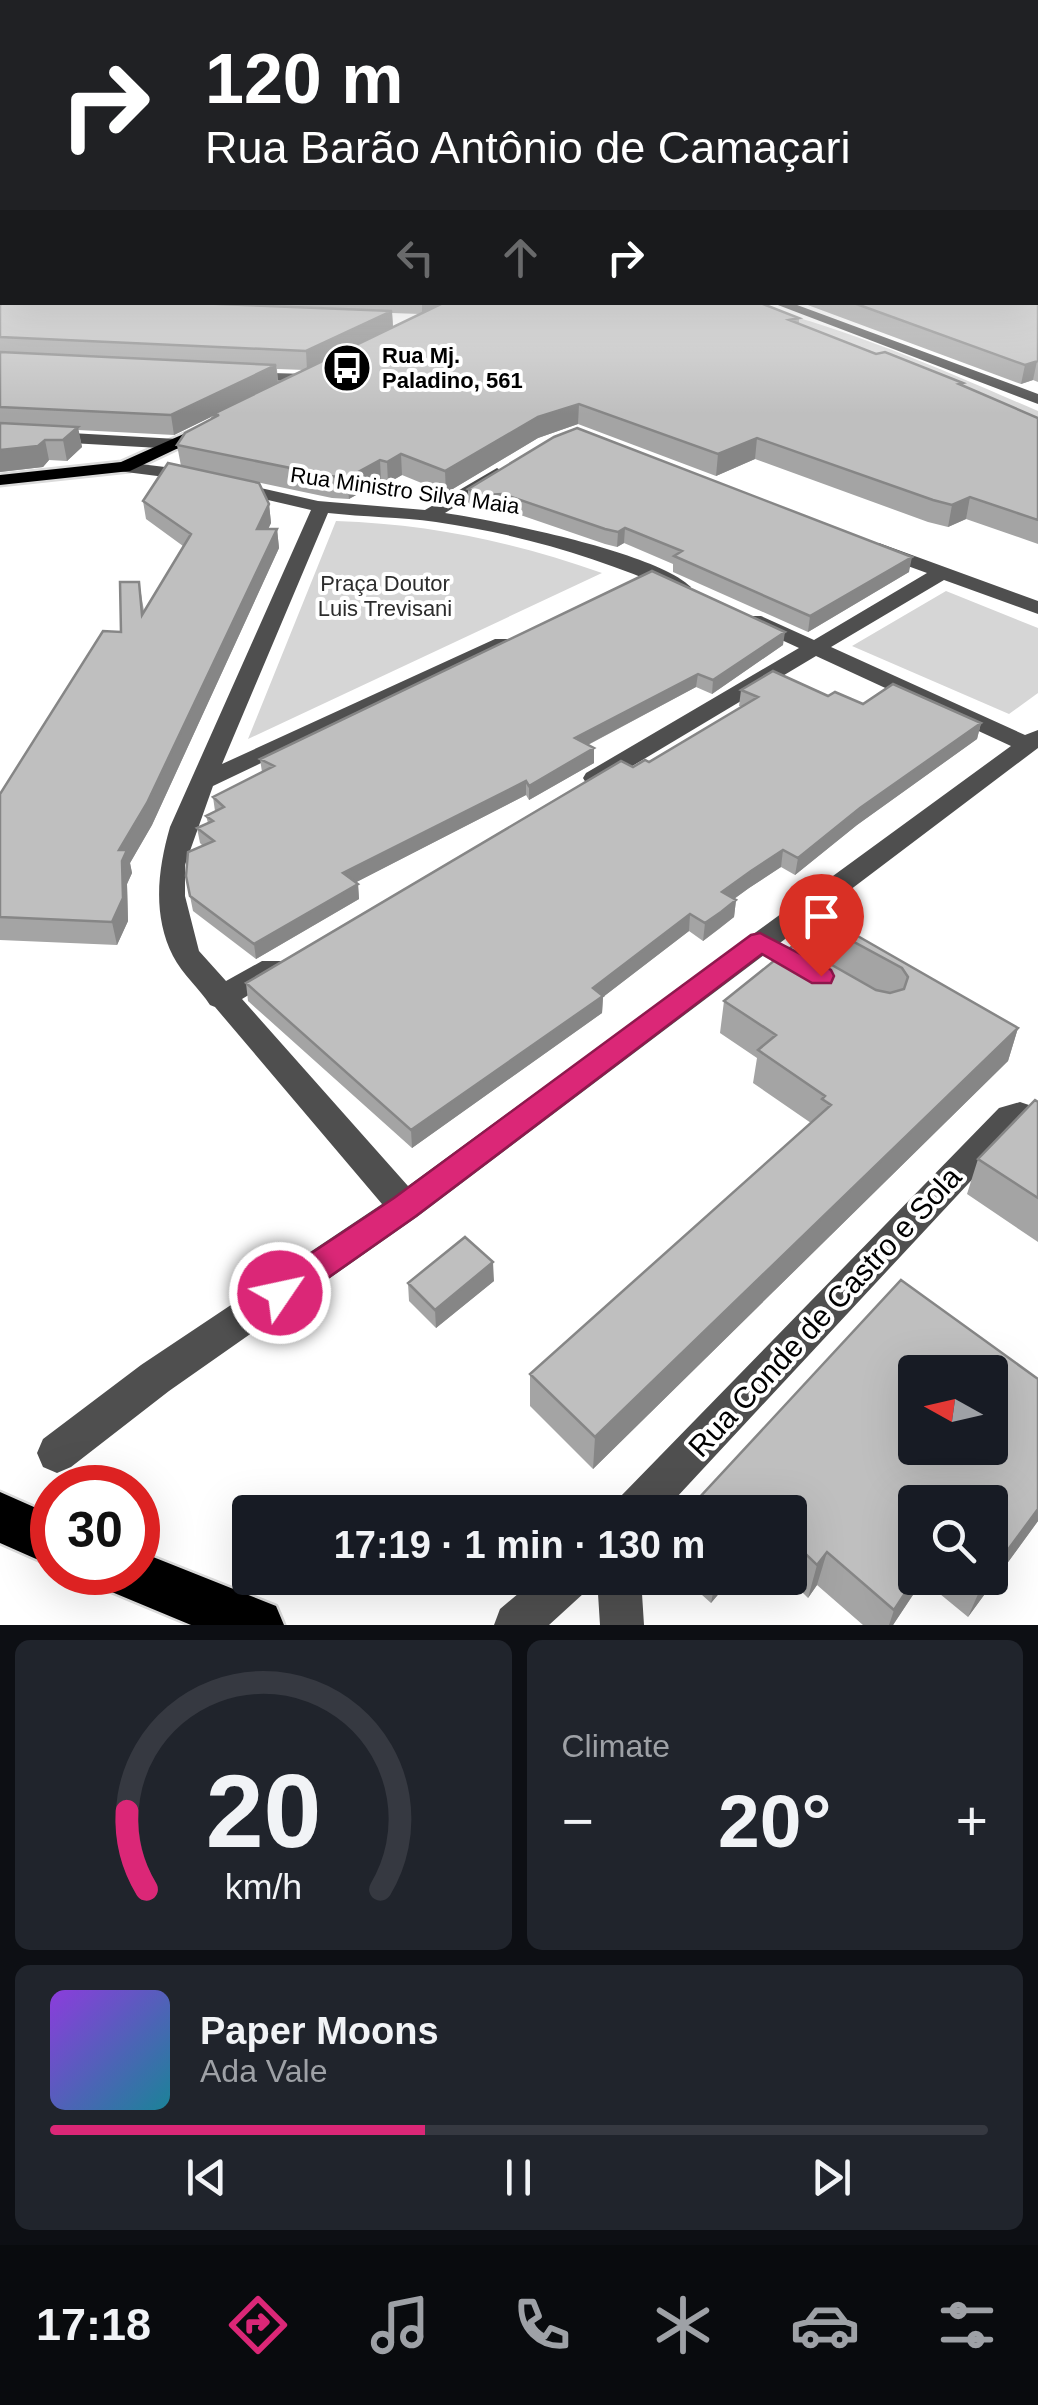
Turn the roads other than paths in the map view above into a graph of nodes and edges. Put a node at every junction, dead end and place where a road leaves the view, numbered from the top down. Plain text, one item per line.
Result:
1 (785, 305) edge
2 (231, 374) edge
3 (314, 375) joint
4 (984, 378) junction
5 (973, 392) edge
6 (275, 394) edge
7 (1038, 399) edge
8 (226, 419) edge
9 (0, 434) edge
10 (176, 444) junction
11 (153, 463) junction
12 (511, 464) edge
13 (0, 480) edge
14 (322, 506) junction
15 (429, 516) junction
16 (858, 540) edge
17 (941, 572) junction
18 (651, 573) junction
19 (616, 590) edge
20 (700, 596) edge
21 (1038, 608) edge
22 (734, 611) edge
23 (526, 632) edge
24 (816, 649) junction
25 (1032, 741) edge
26 (206, 780) junction
27 (577, 789) edge
28 (760, 942) junction
29 (288, 958) edge
30 (791, 959) edge
31 (220, 998) junction
32 (1027, 1118) edge
33 (405, 1207) junction
34 (56, 1453) dead end
35 (652, 1495) edge
36 (0, 1517) edge
37 (30, 1531) edge
38 (160, 1586) edge
39 (550, 1595) edge
40 (620, 1595) edge
41 (258, 1625) edge
42 (516, 1625) edge
43 (622, 1625) edge

1 - 4 street
2 - 3 street
3 - 6 main road
4 - 5 street
4 - 7 street
8 - 10 main road
9 - 10 street
10 - 11 main road
11 - 13 main road
11 - 14 street, Rua Ministro Silva Maia
12 - 15 street
14 - 15 street, Rua Ministro Silva Maia
14 - 26 street
15 - 18 street, Rua Ministro Silva Maia
16 - 17 street
17 - 21 street
17 - 24 street
18 - 19 street
18 - 20 street, Rua Ministro Silva Maia
22 - 24 street
23 - 26 street
24 - 25 street
24 - 27 street
25 - 28 street
26 - 31 street
28 - 30 street
28 - 33 street
29 - 31 street
31 - 33 street
32 - 35 street, Rua Conde de Castro e Sola
33 - 34 street
36 - 37 highway
38 - 41 highway
39 - 42 street
40 - 43 street

